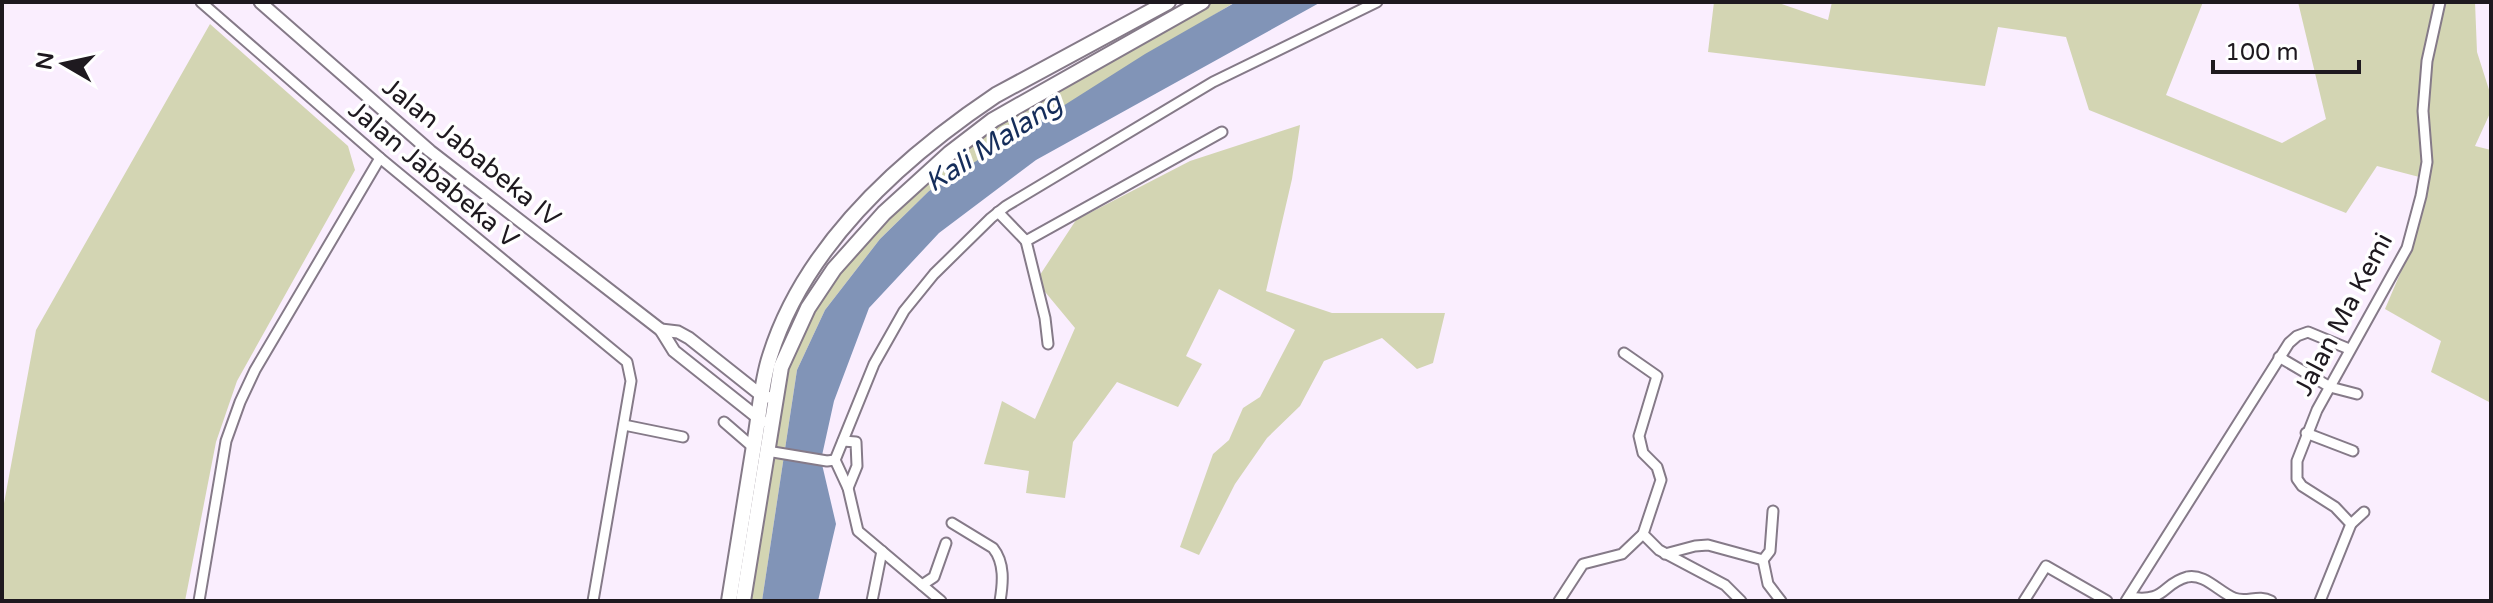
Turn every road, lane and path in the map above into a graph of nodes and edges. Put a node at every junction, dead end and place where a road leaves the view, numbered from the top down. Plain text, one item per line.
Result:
1 (201, 2) edge
2 (260, 2) edge
3 (1168, 2) edge
4 (1202, 2) edge
5 (1377, 2) edge
6 (2440, 2) edge
7 (966, 116) junction
8 (977, 132) junction
9 (1222, 132) dead end
10 (380, 158) junction
11 (998, 212) junction
12 (1026, 241) junction
13 (661, 330) junction
14 (1048, 344) dead end
15 (2349, 349) junction
16 (1624, 353) dead end
17 (2279, 357) junction
18 (773, 374) junction
19 (2330, 387) junction
20 (2357, 394) dead end
21 (769, 397) junction
22 (724, 422) dead end
23 (765, 422) junction
24 (624, 425) junction
25 (2306, 433) junction
26 (683, 437) dead end
27 (843, 441) junction
28 (760, 450) junction
29 (2353, 451) dead end
30 (830, 460) junction
31 (848, 488) junction
32 (1773, 511) dead end
33 (2364, 512) dead end
34 (952, 523) dead end
35 (2351, 524) junction
36 (1643, 534) junction
37 (946, 543) dead end
38 (882, 551) junction
39 (1665, 554) junction
40 (1763, 560) junction
41 (922, 585) junction
42 (2127, 599) edge
43 (199, 601) edge
44 (593, 601) edge
45 (729, 601) edge
46 (743, 601) edge
47 (872, 601) edge
48 (941, 601) edge
49 (1000, 601) edge
50 (1559, 601) edge
51 (1741, 601) edge
52 (1781, 601) edge
53 (2024, 601) edge
54 (2107, 601) edge
55 (2271, 601) edge
56 (2320, 601) edge

1 - 10 street, Jalan Jababeka V
2 - 13 street, Jalan Jababeka IV
3 - 7 main road
4 - 8 main road
5 - 11 street
6 - 15 street, Jalan Ma Kemi
7 - 8 main road
7 - 18 main road
8 - 18 main road
9 - 12 street
10 - 24 street, Jalan Jababeka V
10 - 43 street
11 - 12 street
11 - 27 street
12 - 14 street
13 - 21 street, Jalan Jababeka IV
13 - 23 street, Jalan Jababeka IV
15 - 17 street
15 - 19 street, Jalan Ma Kemi
16 - 36 street
17 - 19 street
17 - 42 street
18 - 21 main road
19 - 20 street
19 - 25 street, Jalan Ma Kemi
21 - 23 main road
22 - 28 street
23 - 28 main road
24 - 26 street
24 - 44 street
25 - 29 street
25 - 35 street, Jalan Ma Kemi
27 - 30 street
27 - 31 street
28 - 30 street
28 - 45 main road
28 - 46 main road
30 - 31 street
31 - 38 street
32 - 40 street
33 - 35 street
34 - 49 street
35 - 56 street
36 - 39 street
36 - 50 street
37 - 41 street
38 - 41 street
38 - 47 street
39 - 40 street
39 - 51 street
40 - 52 street
41 - 48 street
42 - 55 street
53 - 54 street

